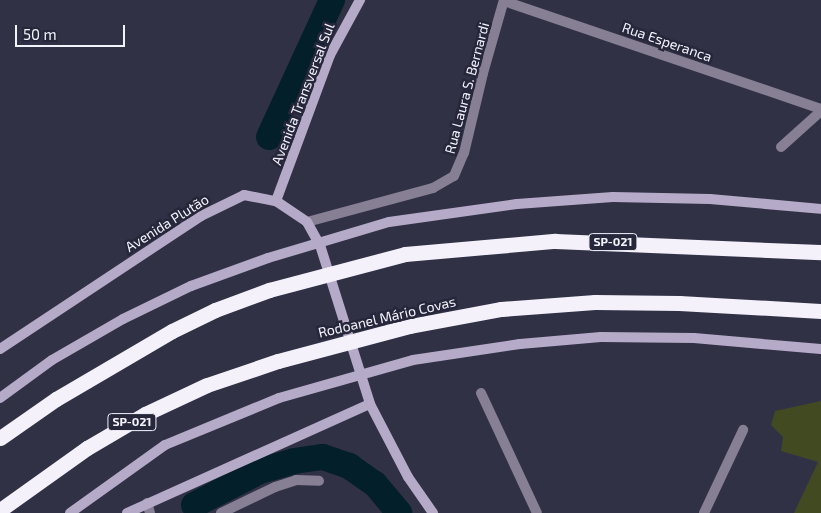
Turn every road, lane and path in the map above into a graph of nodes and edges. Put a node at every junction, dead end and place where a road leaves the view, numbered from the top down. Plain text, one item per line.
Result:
1 (360, 0) edge
2 (504, 1) edge
3 (821, 110) edge
4 (781, 147) dead end
5 (276, 201) junction
6 (821, 209) edge
7 (307, 222) junction
8 (821, 252) edge
9 (821, 311) edge
10 (0, 349) edge
11 (821, 349) edge
12 (481, 393) dead end
13 (0, 398) edge
14 (370, 404) junction
15 (743, 430) dead end
16 (0, 438) edge
17 (319, 481) dead end
18 (148, 508) edge
19 (0, 510) edge
20 (70, 513) edge
21 (127, 513) edge
22 (221, 513) edge
23 (433, 513) edge
24 (537, 513) edge
25 (704, 513) edge

1 - 5 main road, Avenida Transversal Sul
2 - 3 street, Rua Esperanca
2 - 7 street, Rua Laura S. Bernardi
3 - 4 street
5 - 7 main road, Avenida Plutão
5 - 10 main road, Avenida Plutão
6 - 13 main road, bridge
7 - 14 main road, Avenida Plutão
8 - 16 highway, SP-021, bridge
9 - 19 highway, Rodoanel Mário Covas / SP-021, bridge
11 - 20 main road, bridge
12 - 24 street
14 - 18 main road
14 - 23 main road, Avenida Plutão
15 - 25 street
17 - 22 street
18 - 21 main road

